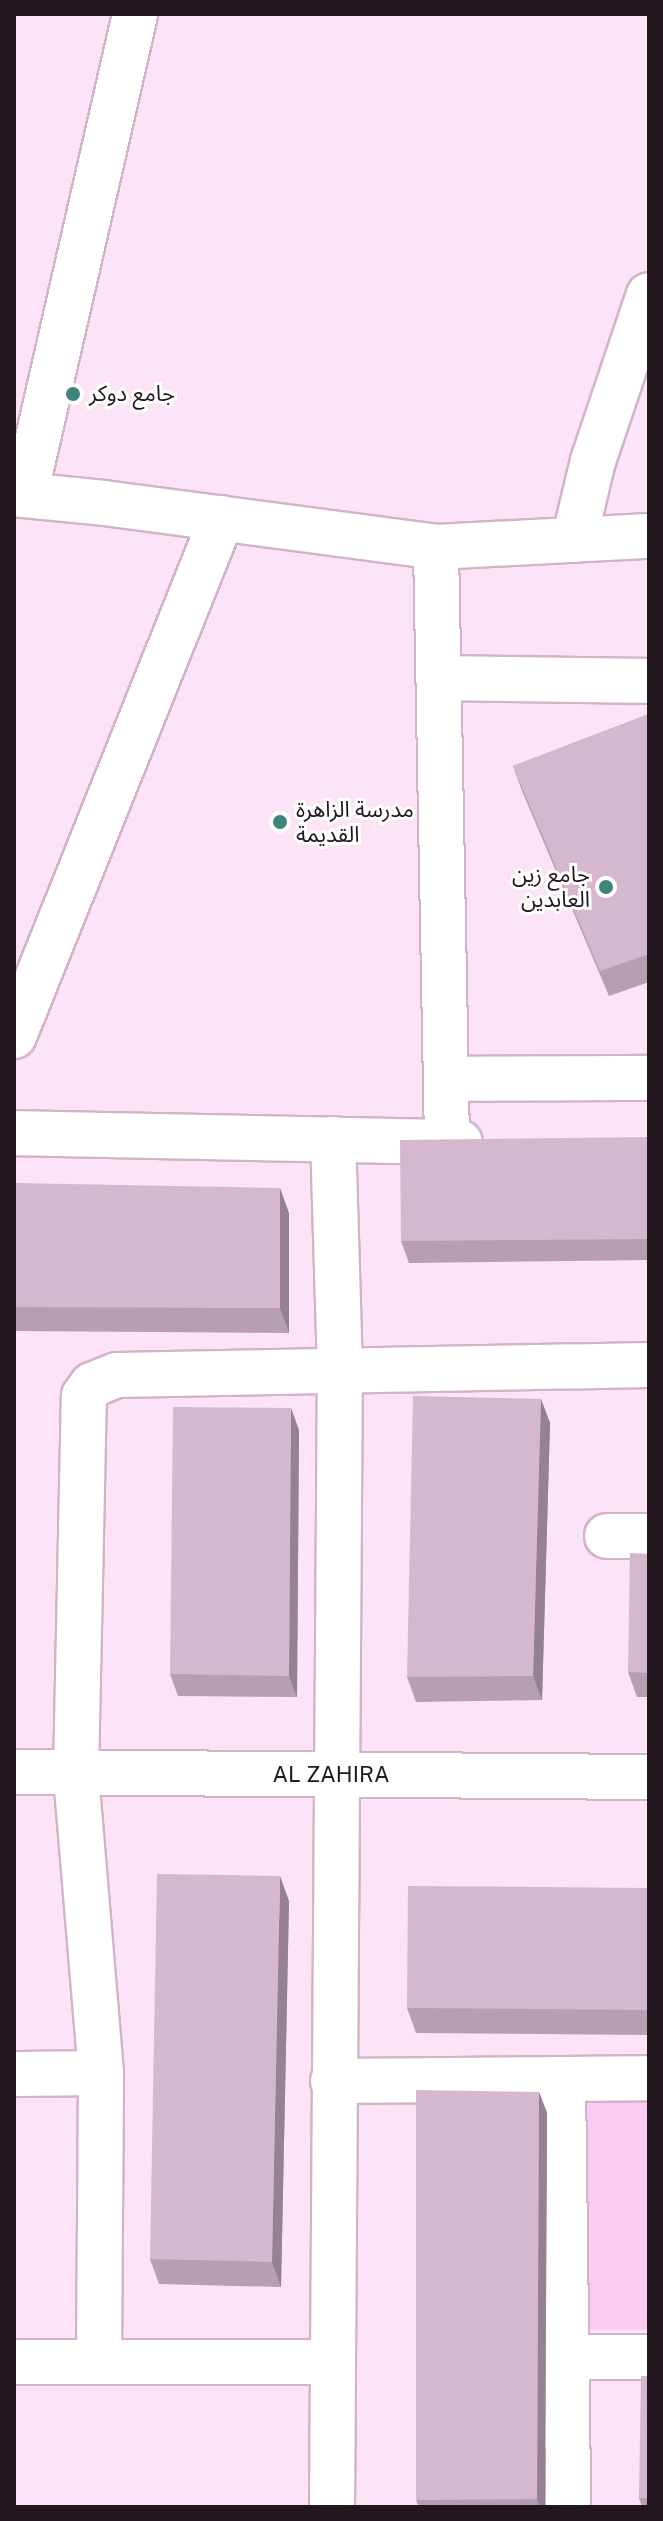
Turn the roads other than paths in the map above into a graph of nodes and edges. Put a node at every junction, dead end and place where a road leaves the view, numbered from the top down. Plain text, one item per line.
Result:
1 (135, 14) edge
2 (649, 295) edge
3 (20, 494) edge
4 (222, 518) junction
5 (649, 536) edge
6 (574, 540) junction
7 (436, 547) junction
8 (440, 678) junction
9 (649, 681) edge
10 (14, 1036) edge
11 (649, 1078) edge
12 (446, 1079) junction
13 (14, 1133) edge
14 (333, 1139) junction
15 (447, 1142) junction
16 (494, 1142) edge
17 (649, 1365) edge
18 (340, 1371) junction
19 (14, 1772) edge
20 (76, 1773) junction
21 (336, 1775) junction
22 (649, 1777) edge
23 (101, 2073) junction
24 (14, 2074) edge
25 (649, 2078) edge
26 (563, 2079) junction
27 (333, 2081) junction
28 (566, 2357) junction
29 (649, 2357) edge
30 (99, 2361) junction
31 (14, 2362) edge
32 (332, 2362) junction
33 (332, 2507) edge
34 (568, 2507) edge

1 - 3 street
2 - 6 street
3 - 4 street
4 - 7 street
4 - 10 street
5 - 6 street
6 - 7 street
7 - 8 street
8 - 9 street
8 - 12 street
11 - 12 street
12 - 15 street
13 - 14 street
14 - 15 street
14 - 18 street
15 - 16 street
17 - 18 street
18 - 20 street
18 - 21 street
19 - 20 street, AL ZAHIRA
20 - 21 street, AL ZAHIRA
20 - 23 street
21 - 22 street, AL ZAHIRA
21 - 27 street
23 - 24 street
23 - 30 street
25 - 26 street
26 - 27 street
26 - 28 street
27 - 32 street
28 - 29 street
28 - 34 street
30 - 31 street
30 - 32 street
32 - 33 street

